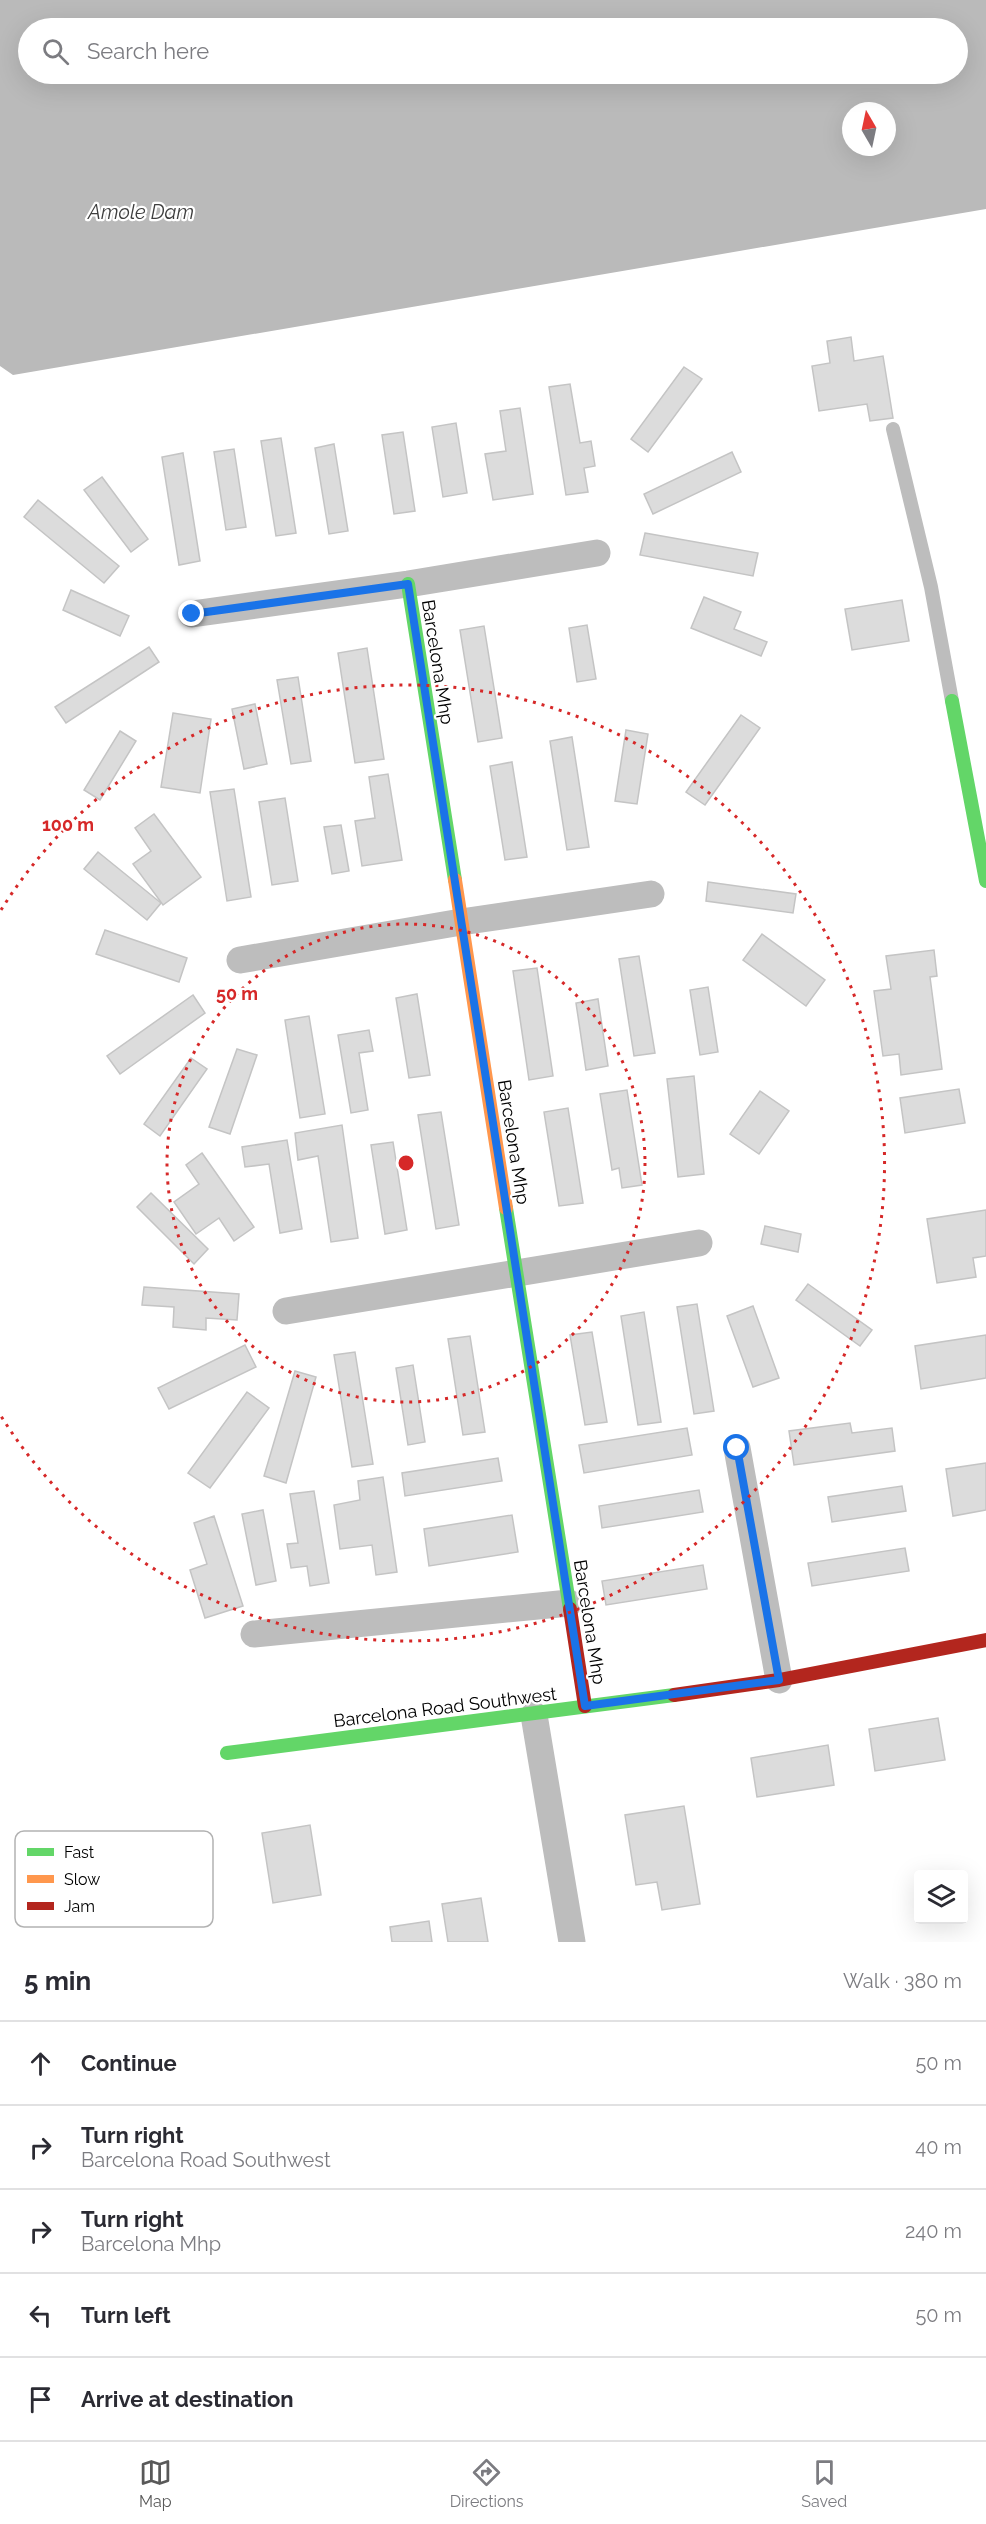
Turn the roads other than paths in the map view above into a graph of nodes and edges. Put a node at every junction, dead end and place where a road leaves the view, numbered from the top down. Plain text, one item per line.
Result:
1 (893, 429) dead end
2 (597, 553) dead end
3 (408, 584) junction
4 (192, 614) dead end
5 (952, 700) joint
6 (986, 881) edge
7 (651, 894) dead end
8 (461, 922) junction
9 (240, 960) dead end
10 (699, 1243) dead end
11 (517, 1271) junction
12 (286, 1311) dead end
13 (737, 1448) dead end
14 (569, 1603) junction
15 (254, 1634) dead end
16 (986, 1640) edge
17 (779, 1680) junction
18 (585, 1706) junction
19 (534, 1715) junction
20 (227, 1753) dead end
21 (572, 1942) edge

1 - 5 lane
2 - 3 street
3 - 4 street
3 - 8 street, Barcelona Mhp
5 - 6 street
7 - 8 street
8 - 9 street
8 - 11 street, Barcelona Mhp
10 - 11 street
11 - 12 street
11 - 14 street, Barcelona Mhp
13 - 17 street
14 - 15 street
14 - 18 street, Barcelona Mhp
16 - 17 street, Barcelona Road Southwest
17 - 18 street, Barcelona Road Southwest
18 - 19 street, Barcelona Road Southwest
19 - 20 street, Barcelona Road Southwest
19 - 21 street

